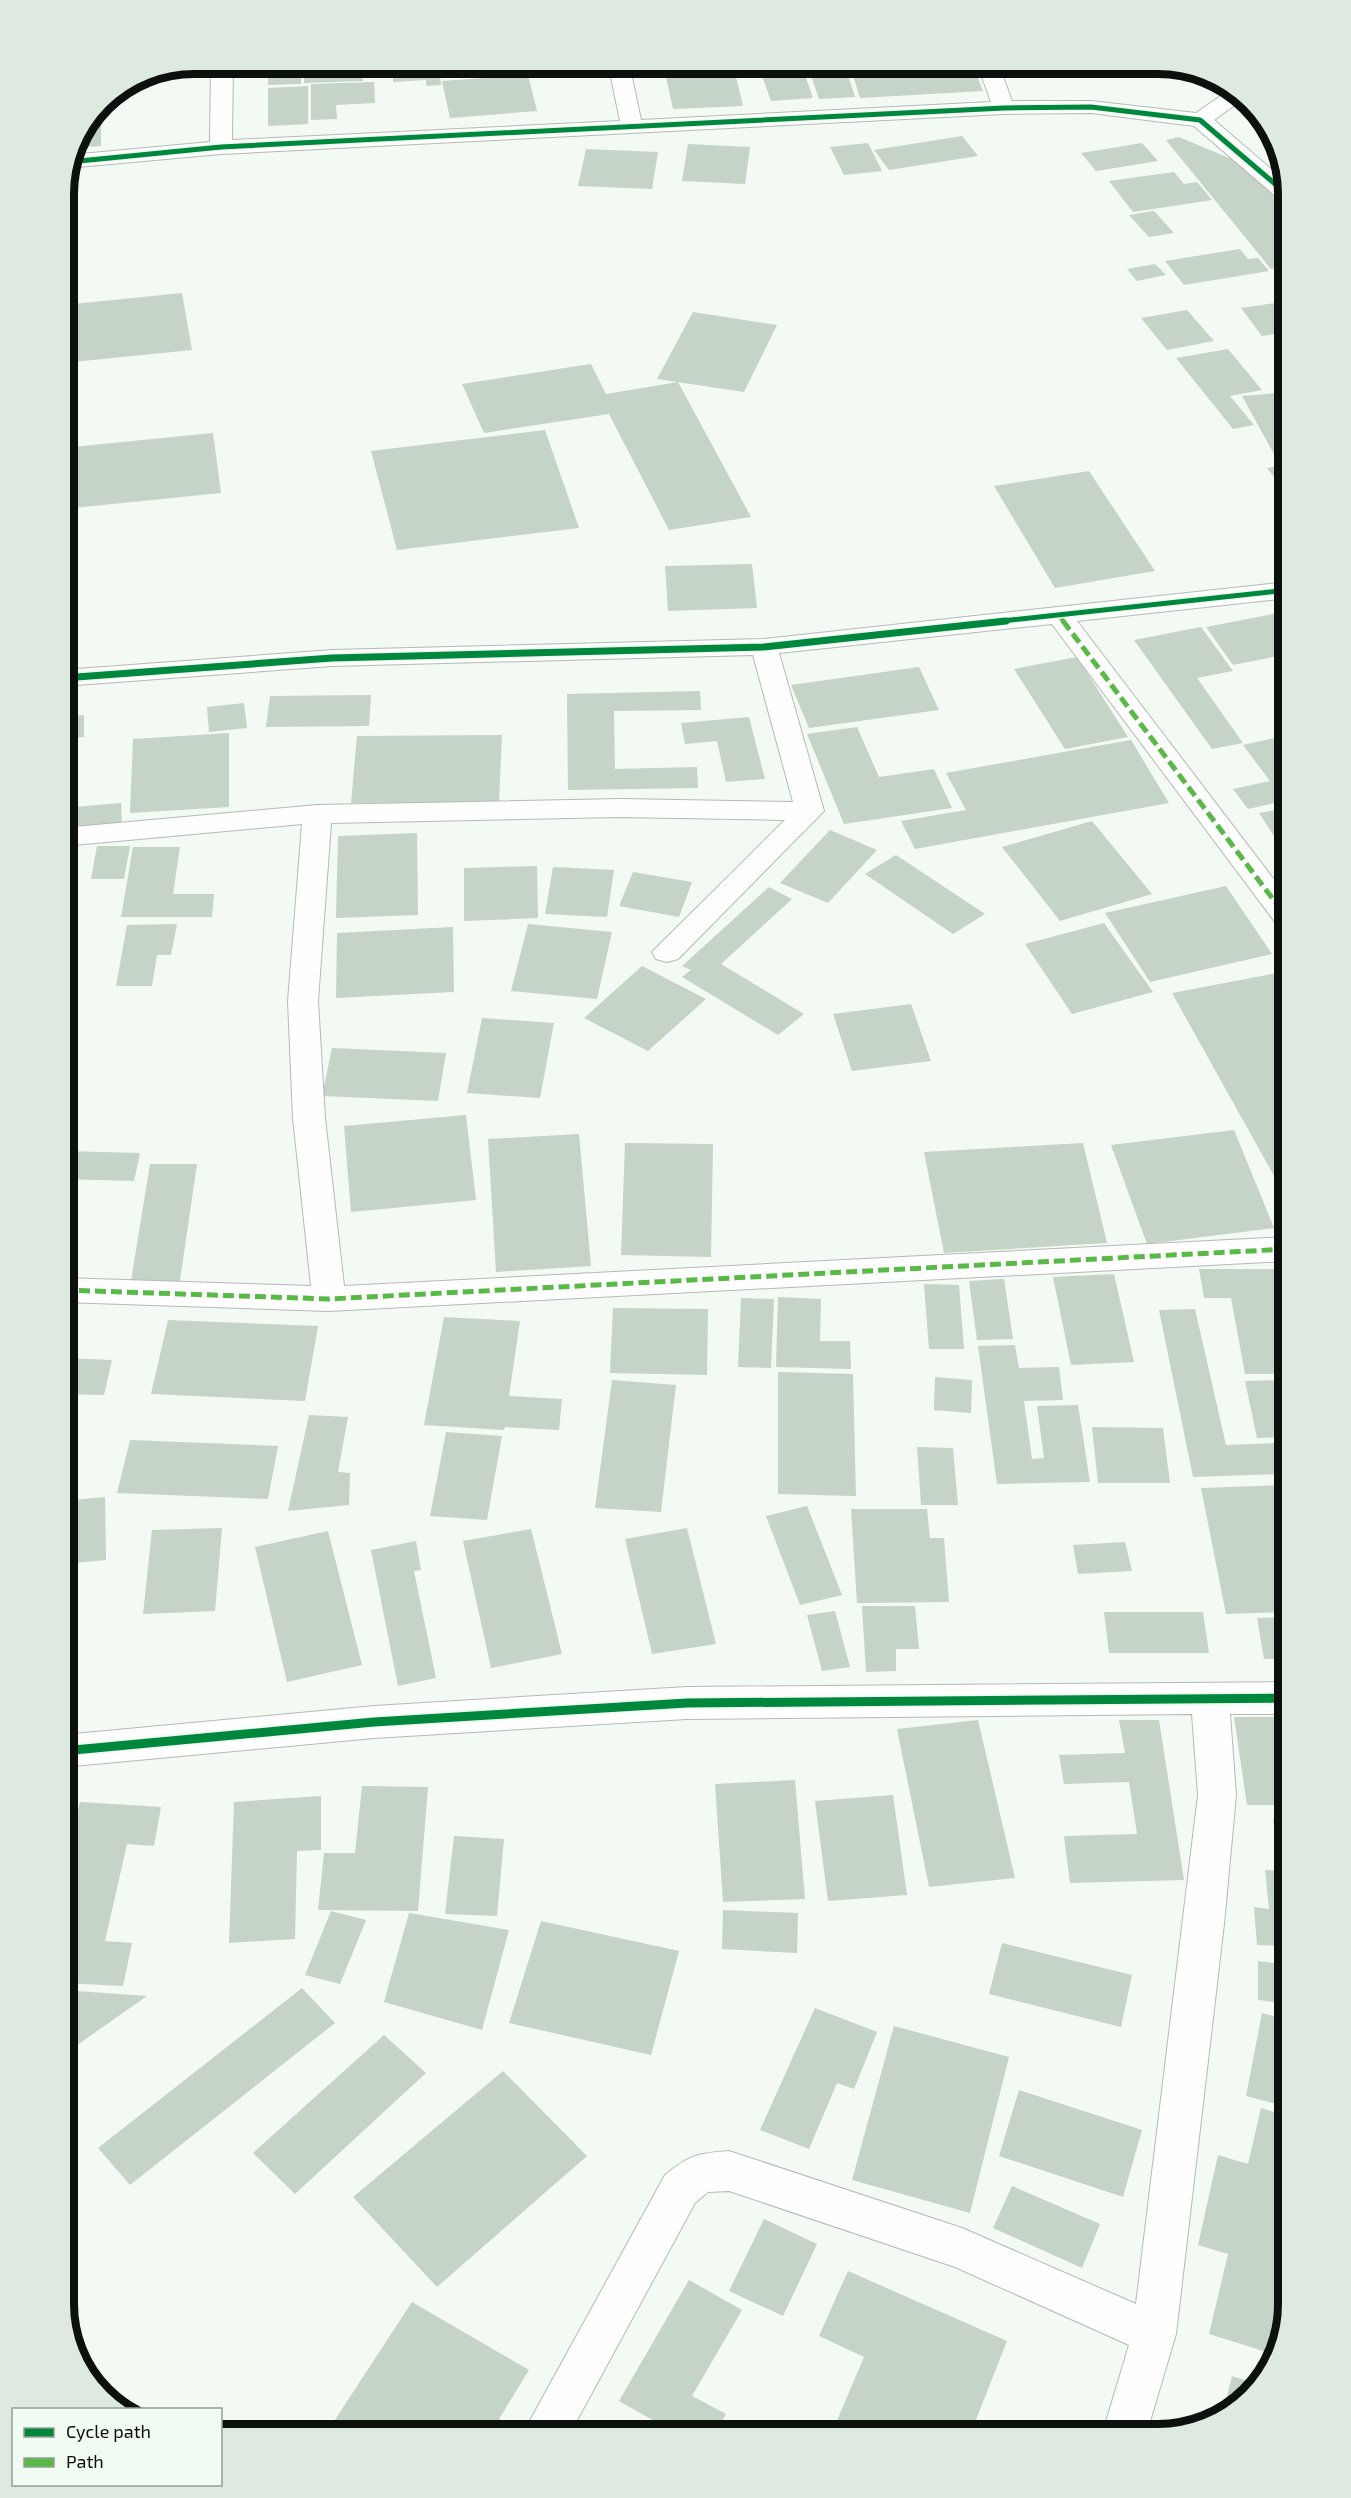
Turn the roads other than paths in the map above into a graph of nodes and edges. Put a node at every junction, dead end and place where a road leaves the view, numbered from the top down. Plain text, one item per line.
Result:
1 (222, 73) edge
2 (620, 73) edge
3 (991, 74) edge
4 (1229, 98) edge
5 (1004, 108) junction
6 (1200, 120) junction
7 (632, 127) junction
8 (221, 147) junction
9 (79, 161) edge
10 (1277, 184) edge
11 (1278, 591) edge
12 (1059, 615) junction
13 (764, 647) junction
14 (74, 677) edge
15 (810, 811) junction
16 (317, 814) junction
17 (74, 836) edge
18 (1278, 906) edge
19 (667, 952) dead end
20 (1278, 1250) edge
21 (73, 1290) edge
22 (329, 1299) junction
23 (1278, 1698) edge
24 (1210, 1699) junction
25 (73, 1750) edge
26 (1154, 2334) junction
27 (550, 2424) edge
28 (1127, 2424) edge

1 - 8 street
2 - 7 street
3 - 5 street
4 - 6 street
5 - 6 street
5 - 7 street
6 - 10 street
7 - 8 street
8 - 9 street
11 - 12 street
12 - 13 street
12 - 18 street
13 - 14 street
13 - 15 street
15 - 16 street
15 - 19 street
16 - 17 street
16 - 22 street
20 - 22 street
21 - 22 street
23 - 24 street
24 - 25 street
24 - 26 street
26 - 27 street
26 - 28 street

